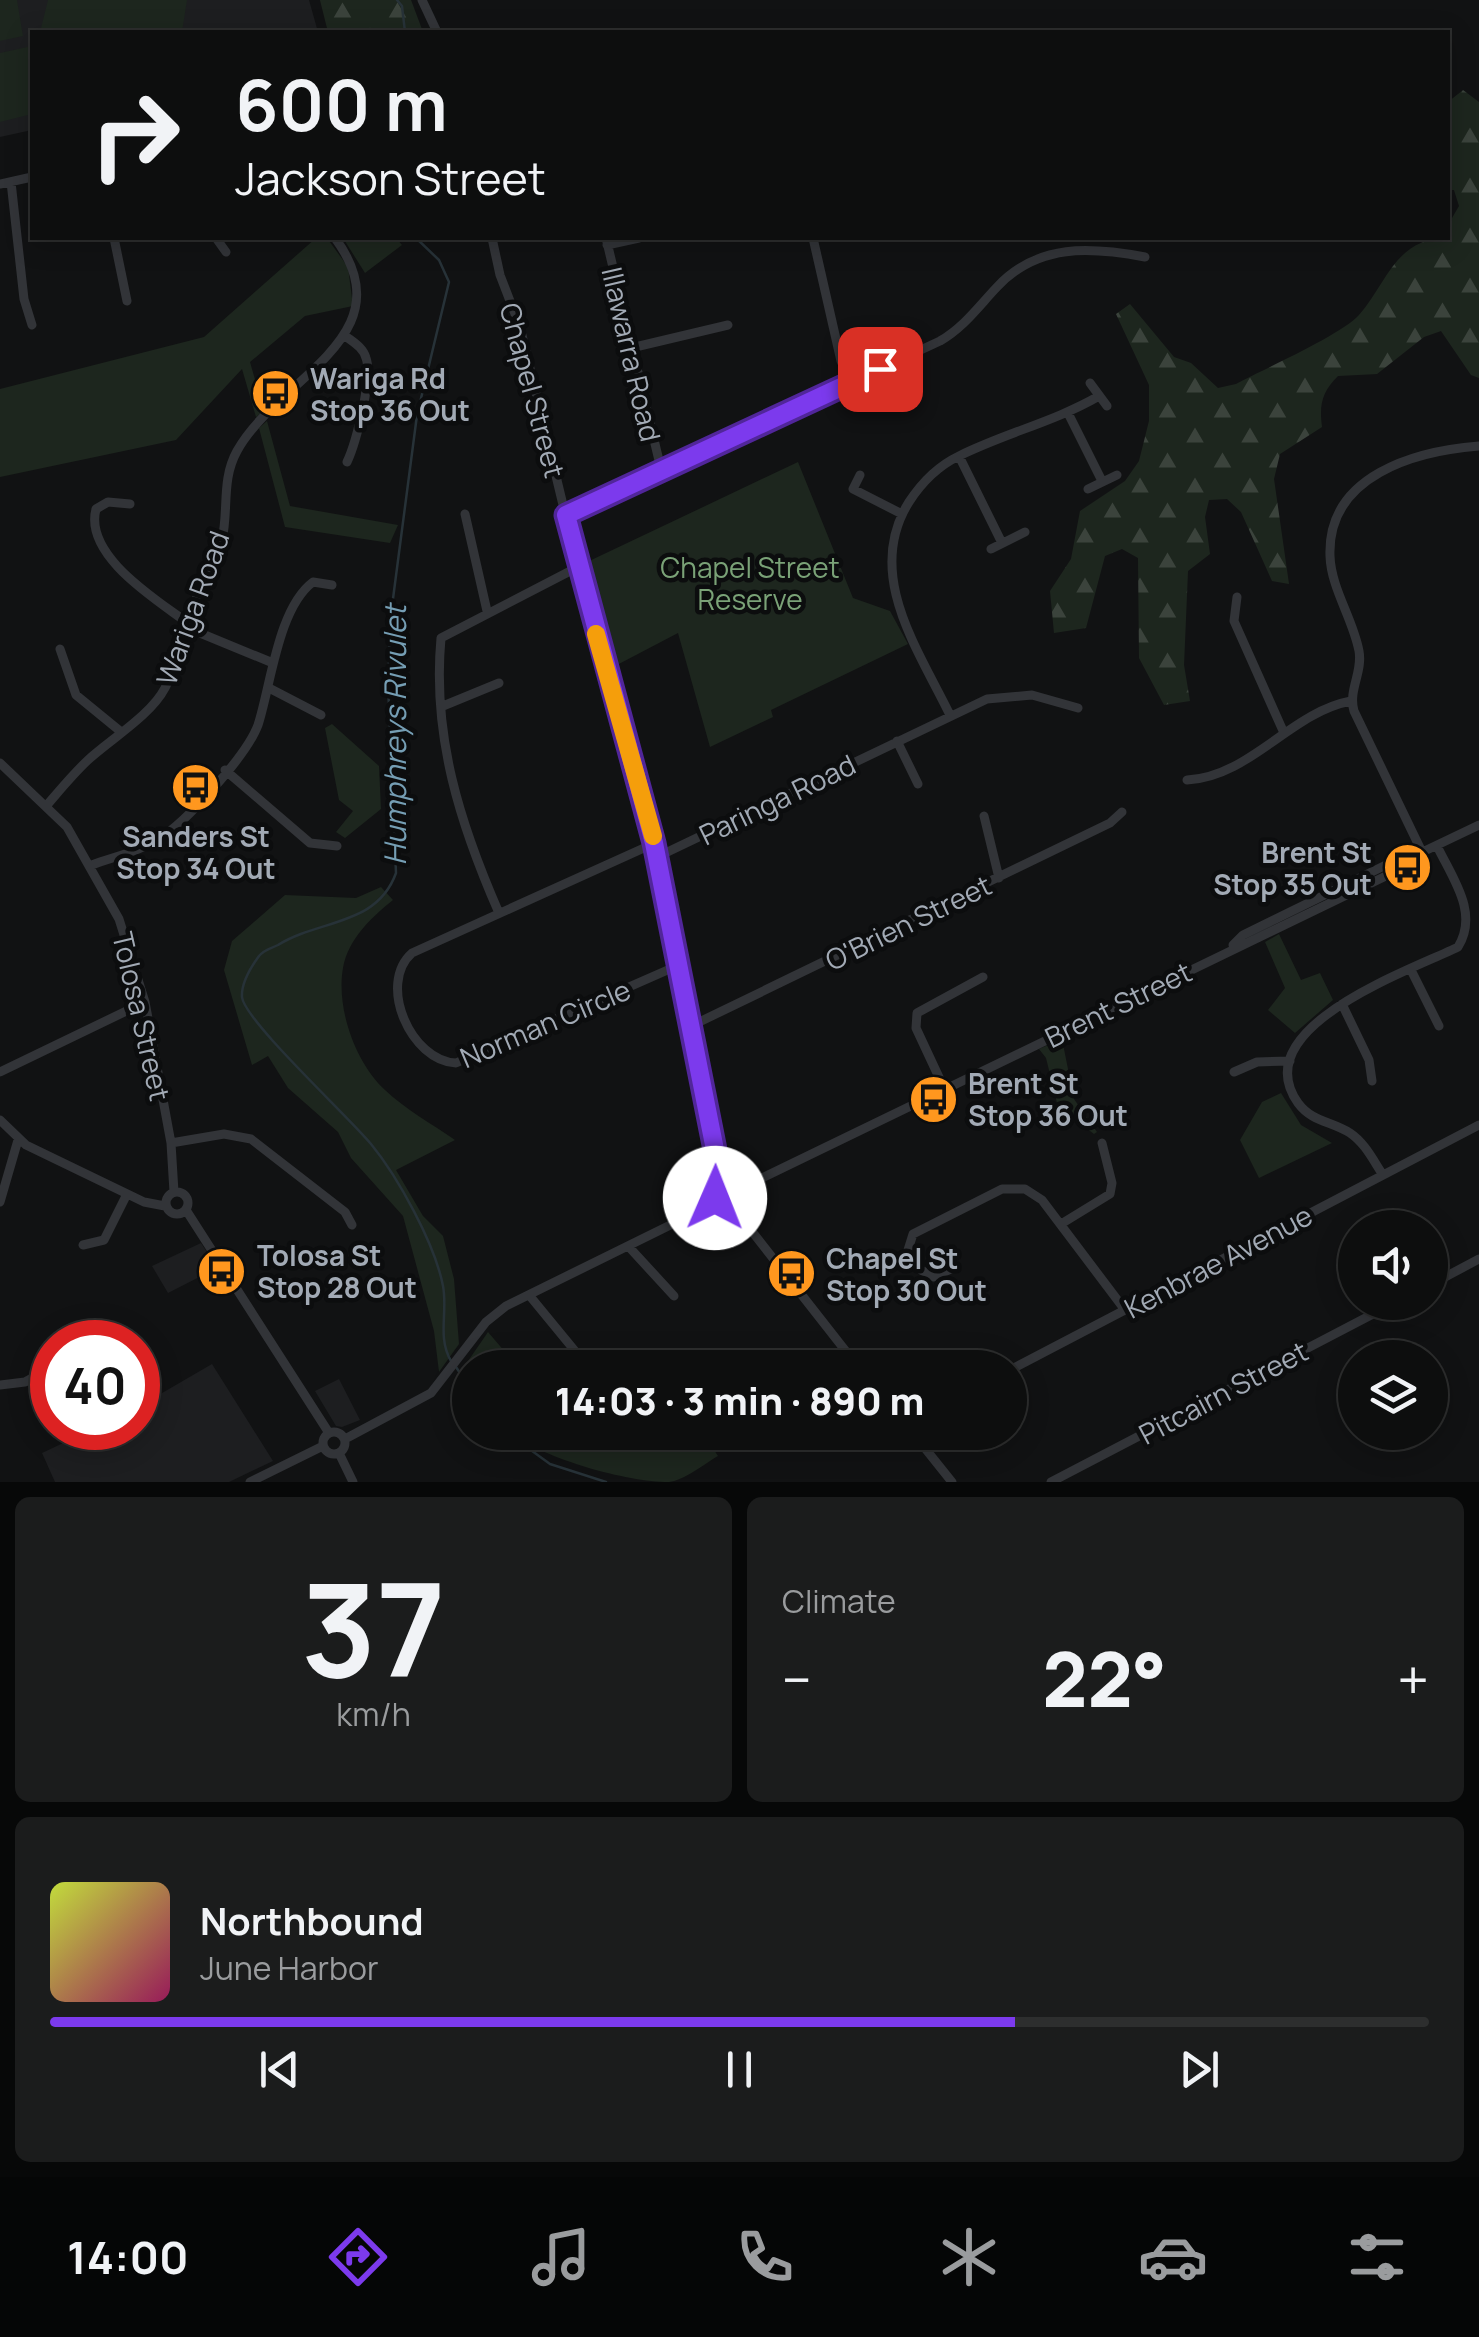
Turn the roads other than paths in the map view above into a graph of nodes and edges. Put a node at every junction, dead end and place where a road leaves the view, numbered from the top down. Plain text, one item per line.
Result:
1 (422, 0) edge
2 (436, 30) edge
3 (6, 183) edge
4 (114, 240) edge
5 (217, 240) edge
6 (336, 240) edge
7 (492, 240) edge
8 (813, 240) edge
9 (607, 241) edge
10 (226, 252) dead end
11 (1145, 257) dead end
12 (127, 301) dead end
13 (32, 325) dead end
14 (728, 325) dead end
15 (344, 336) junction
16 (631, 348) junction
17 (850, 383) junction
18 (1090, 383) dead end
19 (1099, 396) junction
20 (1107, 406) dead end
21 (1068, 414) junction
22 (1479, 446) edge
23 (959, 456) junction
24 (347, 462) dead end
25 (660, 469) junction
26 (1117, 474) dead end
27 (860, 475) dead end
28 (1102, 481) junction
29 (1088, 489) dead end
30 (130, 504) dead end
31 (465, 514) dead end
32 (902, 514) junction
33 (566, 515) junction
34 (1025, 532) dead end
35 (1002, 543) junction
36 (992, 548) dead end
37 (578, 567) junction
38 (332, 585) dead end
39 (1237, 596) dead end
40 (488, 611) junction
41 (184, 623) junction
42 (60, 649) dead end
43 (274, 663) junction
44 (499, 684) dead end
45 (269, 688) junction
46 (1351, 702) junction
47 (442, 706) junction
48 (1078, 708) dead end
49 (950, 715) junction
50 (321, 716) dead end
51 (120, 731) junction
52 (1284, 733) junction
53 (897, 741) junction
54 (0, 763) edge
55 (225, 770) junction
56 (1187, 780) dead end
57 (918, 784) dead end
58 (47, 805) junction
59 (1122, 812) dead end
60 (984, 816) dead end
61 (1479, 826) edge
62 (654, 843) junction
63 (337, 846) dead end
64 (1437, 846) junction
65 (1422, 852) junction
66 (658, 857) junction
67 (92, 865) junction
68 (999, 878) junction
69 (499, 912) junction
70 (1475, 926) edge
71 (679, 965) junction
72 (1411, 970) junction
73 (984, 976) dead end
74 (145, 1002) junction
75 (1342, 1004) junction
76 (690, 1026) junction
77 (1438, 1026) dead end
78 (1290, 1061) junction
79 (0, 1072) edge
80 (1234, 1072) dead end
81 (1372, 1080) dead end
82 (944, 1088) junction
83 (0, 1120) edge
84 (1479, 1125) edge
85 (18, 1140) junction
86 (171, 1143) junction
87 (1102, 1143) dead end
88 (1383, 1175) junction
89 (722, 1185) junction
90 (737, 1190) junction
91 (174, 1192) junction
92 (127, 1194) junction
93 (0, 1202) edge
94 (717, 1202) junction
95 (166, 1206) junction
96 (732, 1206) junction
97 (186, 1210) junction
98 (1061, 1224) junction
99 (352, 1225) dead end
100 (83, 1245) dead end
101 (629, 1246) junction
102 (1479, 1259) edge
103 (954, 1268) dead end
104 (1448, 1275) edge
105 (529, 1295) junction
106 (674, 1296) dead end
107 (1125, 1310) junction
108 (1362, 1320) edge
109 (574, 1350) edge
110 (845, 1350) edge
111 (1027, 1361) edge
112 (30, 1379) edge
113 (0, 1384) edge
114 (329, 1433) junction
115 (345, 1439) junction
116 (323, 1446) junction
117 (926, 1450) edge
118 (338, 1453) junction
119 (250, 1482) edge
120 (353, 1482) edge
121 (952, 1482) edge
122 (1051, 1482) edge

1 - 2 street
3 - 13 street
4 - 12 street
5 - 10 street
6 - 15 street, Wariga Road
7 - 33 street, Chapel Street
8 - 17 street
9 - 16 street, Illawarra Road
11 - 17 street
14 - 16 street
15 - 24 street
15 - 41 street, Wariga Road
16 - 25 street, Illawarra Road
17 - 25 street
18 - 19 street
19 - 20 street
19 - 21 street
21 - 23 street
21 - 28 street
22 - 46 street
23 - 32 street
23 - 35 street
25 - 33 street
26 - 28 street
27 - 32 street
28 - 29 street
30 - 41 street
31 - 40 street
32 - 49 street
33 - 37 street, Chapel Street
34 - 35 street
35 - 36 street
37 - 40 street
37 - 62 street, Chapel Street
38 - 43 street
39 - 52 street
40 - 47 street
41 - 43 street
41 - 51 street, Wariga Road
42 - 51 street
43 - 45 street
44 - 47 street
45 - 50 street
45 - 55 street
46 - 52 street
46 - 65 street
47 - 69 street
48 - 49 street, Paringa Road
49 - 53 street, Paringa Road
51 - 58 street, Wariga Road
52 - 56 street
53 - 57 street
53 - 66 street, Paringa Road
54 - 58 street, Tolosa Street
55 - 63 street
55 - 67 street
58 - 67 street, Tolosa Street
59 - 68 street, O'Brien Street
60 - 68 street
61 - 64 street, Brent Street
62 - 66 street, Chapel Street
62 - 69 street, Norman Circle
64 - 65 street, Brent Street
64 - 70 street
65 - 82 street, Brent Street
66 - 71 street, Chapel Street
67 - 74 street, Tolosa Street
68 - 76 street, O'Brien Street
69 - 71 street, Norman Circle
70 - 72 street
71 - 76 street, Chapel Street
72 - 75 street
72 - 77 street
73 - 82 street
74 - 79 street
74 - 86 street, Tolosa Street
75 - 78 street
75 - 81 street
76 - 89 street, Chapel Street
78 - 80 street
78 - 88 street
82 - 90 street, Brent Street
83 - 85 street
84 - 88 street, Kenbrae Avenue
85 - 92 street
85 - 93 street
86 - 91 street, Tolosa Street
86 - 99 street
87 - 98 street
88 - 107 street, Kenbrae Avenue
89 - 90 street
89 - 94 street
90 - 96 street
91 - 95 street
91 - 97 street
92 - 95 street
92 - 100 street
94 - 96 street
94 - 101 street
95 - 97 street
96 - 110 street
97 - 114 street
98 - 103 street
98 - 107 street
101 - 105 street
101 - 106 street
102 - 104 street
105 - 109 street
105 - 115 street
107 - 111 street, Kenbrae Avenue
108 - 122 street, Pitcairn Street
112 - 113 street
114 - 115 street
114 - 116 street
115 - 118 street
116 - 118 street
116 - 119 street
117 - 121 street
118 - 120 street

